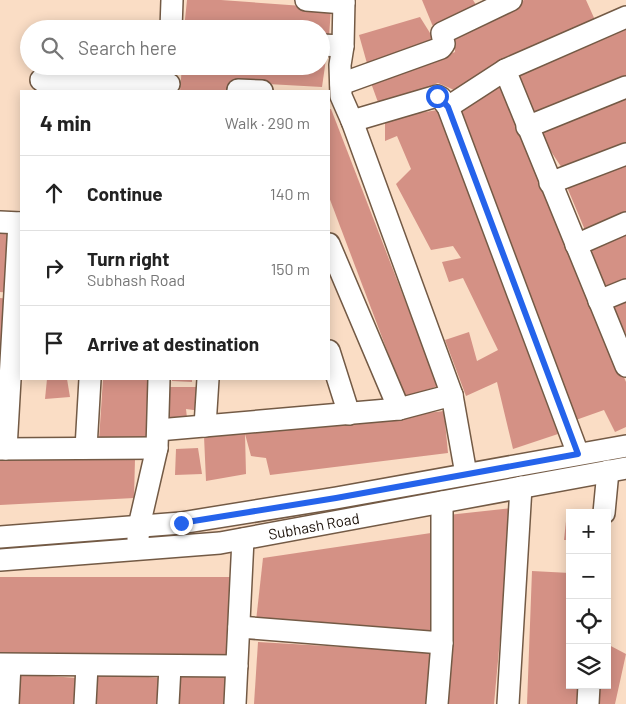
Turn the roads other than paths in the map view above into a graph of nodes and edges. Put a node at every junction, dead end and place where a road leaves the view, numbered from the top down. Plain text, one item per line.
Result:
1 (172, 0) edge
2 (306, 0) edge
3 (511, 0) edge
4 (344, 1) edge
5 (626, 17) edge
6 (171, 20) edge
7 (330, 45) edge
8 (343, 46) junction
9 (505, 70) junction
10 (42, 80) dead end
11 (169, 80) edge
12 (626, 87) edge
13 (337, 92) edge
14 (448, 107) junction
15 (352, 120) junction
16 (527, 127) junction
17 (626, 154) edge
18 (550, 183) junction
19 (13, 223) edge
20 (626, 224) edge
21 (576, 245) junction
22 (330, 246) edge
23 (18, 279) edge
24 (626, 290) edge
25 (599, 301) junction
26 (17, 324) edge
27 (330, 353) edge
28 (625, 362) edge
29 (90, 380) edge
30 (159, 380) edge
31 (208, 380) edge
32 (452, 395) junction
33 (398, 409) junction
34 (349, 414) junction
35 (205, 426) junction
36 (158, 439) junction
37 (626, 446) edge
38 (86, 448) junction
39 (3, 449) edge
40 (578, 454) junction
41 (617, 469) edge
42 (466, 474) junction
43 (521, 487) junction
44 (442, 502) junction
45 (605, 509) edge
46 (139, 526) junction
47 (0, 537) edge
48 (243, 539) junction
49 (138, 550) junction
50 (0, 560) edge
51 (238, 627) junction
52 (442, 643) junction
53 (5, 664) edge
54 (87, 666) junction
55 (237, 666) junction
56 (170, 667) junction
57 (589, 689) edge
58 (8, 704) edge
59 (85, 704) edge
60 (168, 704) edge
61 (235, 704) edge
62 (437, 704) edge
63 (508, 704) edge
64 (588, 704) edge

1 - 6 street
2 - 4 street
3 - 13 street
4 - 8 street
5 - 9 street
7 - 8 street
8 - 13 street
9 - 14 street
9 - 16 street
10 - 11 street
12 - 16 street
13 - 15 street
14 - 15 street
14 - 40 street
15 - 32 street
16 - 18 street
17 - 18 street
18 - 21 street
19 - 23 street
20 - 21 street
21 - 25 street
22 - 33 street
23 - 26 street
24 - 25 street
25 - 28 street
26 - 39 street
27 - 34 street
29 - 38 street
30 - 36 street
31 - 35 street
32 - 33 street
32 - 42 street
33 - 34 street
34 - 35 street
35 - 36 street
36 - 38 street
36 - 46 street
37 - 40 street, Subhash Road
38 - 39 street
40 - 42 street, Subhash Road
41 - 43 street, Subhash Road
41 - 45 street
42 - 46 street, Subhash Road
43 - 44 street, Subhash Road
43 - 63 street
44 - 48 street, Subhash Road
44 - 52 street
46 - 47 street, Subhash Road
46 - 49 street
48 - 49 street, Subhash Road
48 - 51 street
49 - 50 street, Subhash Road
51 - 52 street
51 - 55 street
52 - 62 street
53 - 54 street
53 - 58 street
54 - 56 street
54 - 59 street
55 - 56 street
55 - 61 street
56 - 60 street
57 - 64 street

